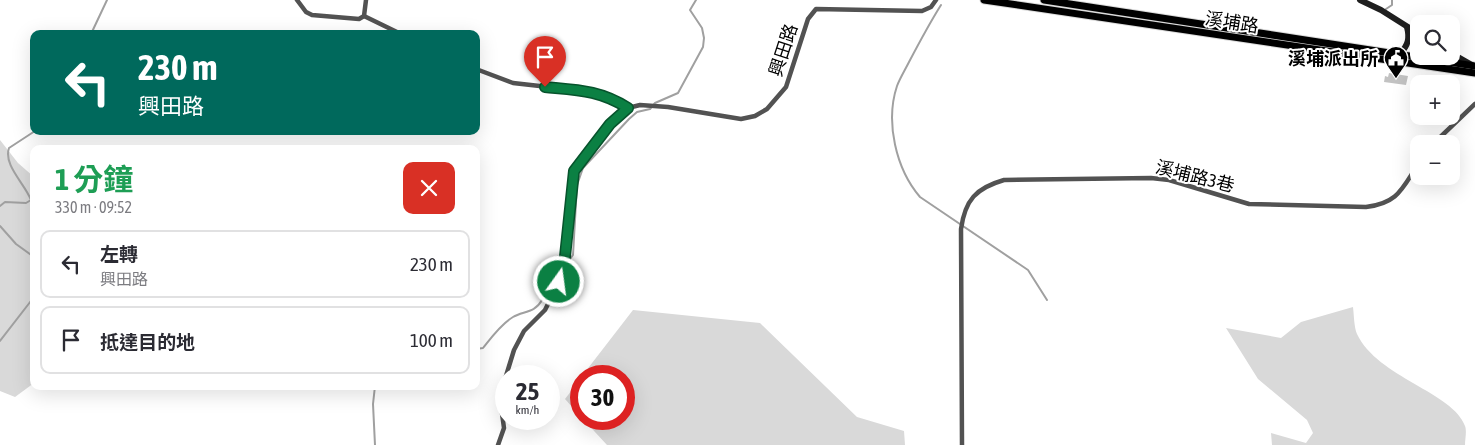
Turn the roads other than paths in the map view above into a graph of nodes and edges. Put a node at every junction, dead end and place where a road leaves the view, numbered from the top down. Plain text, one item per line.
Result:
1 (297, 0) edge
2 (366, 0) edge
3 (936, 0) edge
4 (984, 0) edge
5 (1044, 0) edge
6 (1360, 0) edge
7 (364, 16) junction
8 (1407, 27) junction
9 (1410, 29) edge
10 (393, 30) edge
11 (1400, 54) junction
12 (1460, 58) edge
13 (1474, 66) edge
14 (480, 71) edge
15 (1475, 73) edge
16 (1475, 104) edge
17 (628, 108) junction
18 (1442, 135) edge
19 (1410, 176) edge
20 (510, 365) edge
21 (503, 430) edge
22 (498, 445) edge
23 (962, 445) edge

1 - 7 street
2 - 7 street
3 - 17 street, 興田路
4 - 15 main road, 溪埔路
5 - 11 main road, 溪埔路
6 - 8 street
7 - 10 street
8 - 9 street
8 - 11 street
11 - 13 main road, 溪埔路
12 - 13 street, 溪埔路
14 - 17 street
16 - 18 street
17 - 20 street
19 - 23 street, 溪埔路3巷
21 - 22 street

